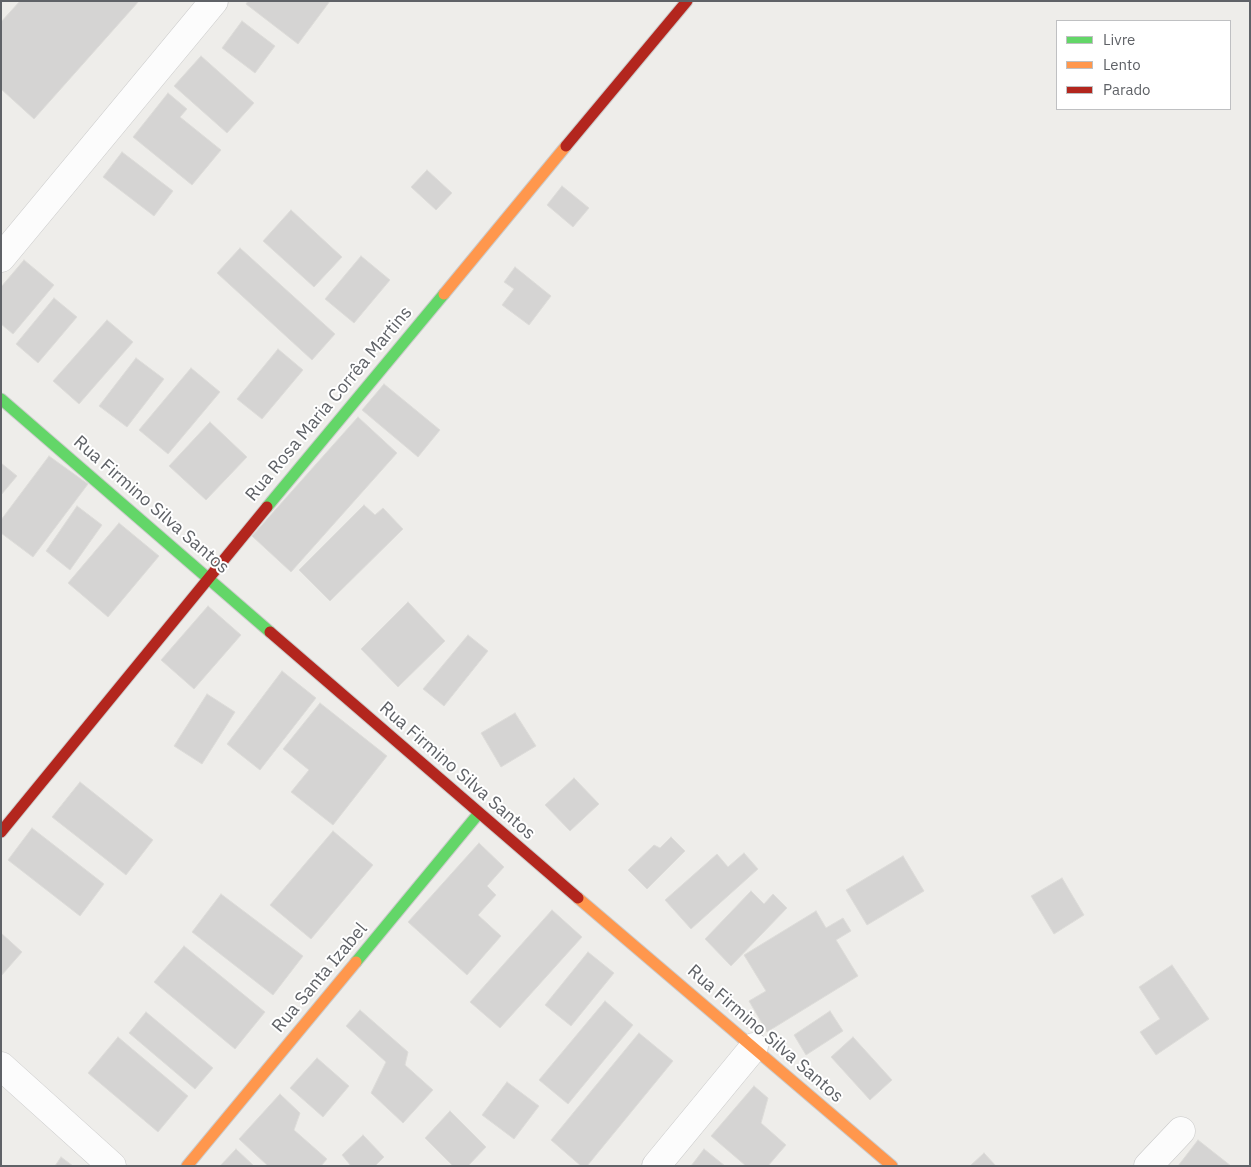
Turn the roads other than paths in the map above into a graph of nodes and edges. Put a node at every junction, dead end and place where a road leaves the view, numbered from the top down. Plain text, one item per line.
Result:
1 (214, 1) edge
2 (687, 1) edge
3 (1, 258) edge
4 (1, 399) edge
5 (208, 578) junction
6 (479, 813) junction
7 (1, 832) edge
8 (754, 1047) junction
9 (1, 1066) edge
10 (1181, 1131) dead end
11 (112, 1166) edge
12 (187, 1166) edge
13 (656, 1166) edge
14 (892, 1166) edge
15 (1148, 1166) edge

1 - 3 street
2 - 5 street, Rua Rosa Maria Corrêa Martins
4 - 5 street, Rua Firmino Silva Santos
5 - 6 street, Rua Firmino Silva Santos
5 - 7 street, Rua Rosa Maria Corrêa Martins
6 - 8 street, Rua Firmino Silva Santos
6 - 12 street, Rua Santa Izabel
8 - 13 street
8 - 14 street, Rua Firmino Silva Santos
9 - 11 street
10 - 15 street

